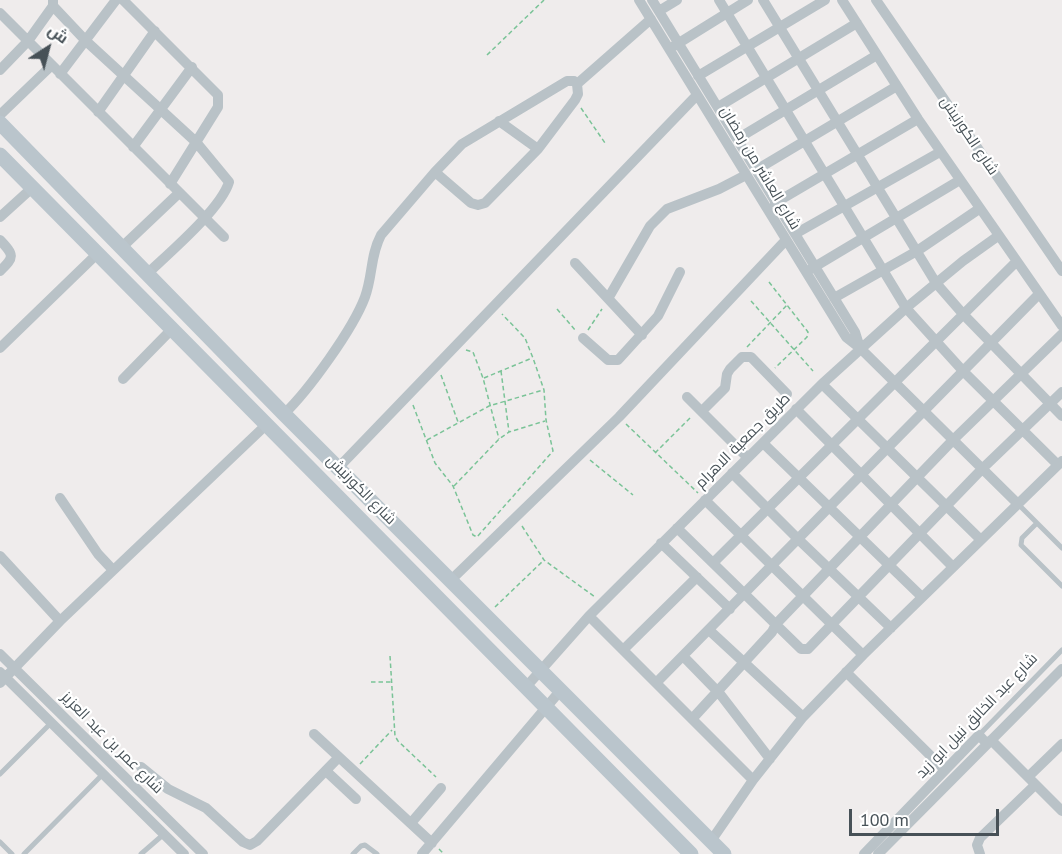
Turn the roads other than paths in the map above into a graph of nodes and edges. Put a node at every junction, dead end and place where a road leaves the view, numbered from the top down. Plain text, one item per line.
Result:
1 (116, 0) edge
2 (123, 0) edge
3 (639, 0) edge
4 (652, 0) edge
5 (677, 0) edge
6 (719, 0) edge
7 (748, 0) edge
8 (763, 0) edge
9 (825, 0) edge
10 (843, 0) edge
11 (876, 0) edge
12 (53, 3) edge
13 (0, 13) edge
14 (727, 13) junction
15 (655, 15) junction
16 (857, 23) junction
17 (780, 27) junction
18 (155, 31) junction
19 (28, 41) junction
20 (86, 41) junction
21 (674, 46) junction
22 (747, 47) junction
23 (877, 55) junction
24 (799, 58) junction
25 (52, 65) junction
26 (192, 67) junction
27 (0, 70) edge
28 (60, 74) junction
29 (124, 74) junction
30 (698, 76) junction
31 (766, 78) junction
32 (577, 84) junction
33 (897, 86) junction
34 (818, 90) junction
35 (697, 95) junction
36 (718, 107) junction
37 (160, 109) junction
38 (786, 110) junction
39 (98, 112) junction
40 (0, 115) edge
41 (918, 119) junction
42 (499, 121) junction
43 (837, 121) junction
44 (0, 123) edge
45 (738, 140) junction
46 (804, 141) junction
47 (196, 142) junction
48 (133, 147) junction
49 (538, 149) junction
50 (940, 152) junction
51 (857, 154) junction
52 (0, 156) edge
53 (435, 172) junction
54 (751, 172) junction
55 (824, 174) junction
56 (960, 180) junction
57 (170, 184) junction
58 (878, 187) junction
59 (32, 188) junction
60 (179, 193) junction
61 (775, 202) junction
62 (844, 206) junction
63 (979, 209) junction
64 (0, 217) edge
65 (205, 218) junction
66 (896, 218) junction
67 (998, 236) junction
68 (224, 237) dead end
69 (790, 237) junction
70 (863, 238) junction
71 (0, 240) edge
72 (121, 248) junction
73 (916, 250) junction
74 (97, 254) junction
75 (1016, 262) junction
76 (575, 263) dead end
77 (810, 269) junction
78 (882, 270) junction
79 (1062, 271) edge
80 (0, 272) edge
81 (680, 272) dead end
82 (147, 274) junction
83 (936, 283) junction
84 (1039, 294) junction
85 (609, 297) junction
86 (834, 298) junction
87 (906, 308) junction
88 (963, 314) junction
89 (1062, 326) edge
90 (172, 329) junction
91 (1062, 333) edge
92 (642, 334) junction
93 (583, 338) road end
94 (935, 342) junction
95 (990, 343) junction
96 (0, 348) edge
97 (860, 348) junction
98 (963, 372) junction
99 (1020, 374) junction
100 (123, 379) dead end
101 (895, 382) junction
102 (822, 384) junction
103 (1062, 392) edge
104 (263, 393) junction
105 (787, 394) dead end
106 (687, 397) dead end
107 (993, 401) junction
108 (1050, 404) junction
109 (248, 407) junction
110 (700, 410) junction
111 (796, 410) junction
112 (924, 411) junction
113 (284, 414) junction
114 (1062, 416) edge
115 (856, 420) junction
116 (266, 425) junction
117 (1022, 431) junction
118 (953, 440) junction
119 (763, 443) junction
120 (831, 445) junction
121 (886, 448) junction
122 (747, 457) junction
123 (1060, 462) edge
124 (338, 468) junction
125 (982, 469) junction
126 (732, 473) junction
127 (861, 474) junction
128 (799, 477) junction
129 (916, 478) junction
130 (60, 498) dead end
131 (705, 500) junction
132 (891, 504) junction
133 (1018, 504) junction
134 (829, 507) junction
135 (946, 507) junction
136 (768, 509) junction
137 (1037, 523) junction
138 (677, 528) junction
139 (920, 534) junction
140 (741, 535) junction
141 (860, 537) junction
142 (798, 539) junction
143 (981, 540) junction
144 (661, 543) junction
145 (1062, 548) edge
146 (0, 556) edge
147 (713, 563) junction
148 (772, 566) junction
149 (890, 566) junction
150 (953, 567) junction
151 (828, 569) junction
152 (113, 570) junction
153 (696, 577) junction
154 (451, 580) junction
155 (1062, 586) edge
156 (744, 594) junction
157 (803, 596) junction
158 (922, 597) junction
159 (858, 598) junction
160 (730, 609) junction
161 (589, 616) junction
162 (60, 621) junction
163 (776, 624) junction
164 (833, 625) junction
165 (891, 628) junction
166 (709, 630) junction
167 (623, 650) junction
168 (1062, 650) edge
169 (0, 654) edge
170 (863, 655) junction
171 (683, 656) junction
172 (744, 662) junction
173 (14, 668) junction
174 (1062, 669) edge
175 (540, 671) junction
176 (846, 672) junction
177 (2, 678) edge
178 (656, 683) junction
179 (526, 687) junction
180 (560, 691) junction
181 (717, 691) junction
182 (546, 707) junction
183 (803, 717) junction
184 (692, 719) junction
185 (51, 723) junction
186 (314, 734) dead end
187 (986, 740) junction
188 (1062, 744) edge
189 (339, 758) junction
190 (770, 759) junction
191 (141, 767) dead end
192 (945, 770) junction
193 (326, 771) junction
194 (0, 774) edge
195 (103, 774) junction
196 (753, 780) junction
197 (1032, 781) junction
198 (441, 788) road end
199 (356, 799) dead end
200 (922, 801) junction
201 (1062, 811) edge
202 (411, 823) junction
203 (173, 825) junction
204 (164, 834) junction
205 (711, 841) junction
206 (0, 842) edge
207 (432, 843) junction
208 (12, 854) edge
209 (24, 854) edge
210 (141, 854) edge
211 (184, 854) edge
212 (203, 854) edge
213 (353, 854) edge
214 (377, 854) edge
215 (422, 854) edge
216 (691, 854) edge
217 (724, 854) edge
218 (864, 854) edge
219 (878, 854) edge
220 (980, 854) edge

1 - 20 street
2 - 18 street
3 - 15 street, شارع العاشر من رمضان
4 - 15 street, شارع العاشر من رمضان
5 - 15 street
6 - 14 street
7 - 14 street
8 - 17 street
9 - 17 street
10 - 16 street
11 - 79 street, شارع الكورنيش
12 - 19 street
12 - 20 street
13 - 19 street
14 - 21 street
14 - 22 street
15 - 21 street, شارع العاشر من رمضان
15 - 32 street
16 - 23 street
16 - 24 street
17 - 22 street
17 - 24 street
18 - 26 street
18 - 29 street
19 - 25 street
19 - 27 street
20 - 28 street
20 - 29 street
21 - 30 street, شارع العاشر من رمضان
21 - 35 street, شارع العاشر من رمضان
22 - 30 street
22 - 31 street
23 - 33 street
23 - 34 street
24 - 31 street
24 - 34 street
25 - 28 street
25 - 40 street
26 - 37 street
26 - 47 street
28 - 39 street
29 - 37 street
29 - 39 street
30 - 36 street, شارع العاشر من رمضان
31 - 36 street
31 - 38 street
32 - 42 street
32 - 49 street
33 - 41 street
33 - 43 street
34 - 38 street
34 - 43 street
35 - 54 street, شارع العاشر من رمضان
35 - 124 street
36 - 45 street, شارع العاشر من رمضان
37 - 47 street
37 - 48 street
38 - 45 street
38 - 46 street
39 - 48 street
41 - 50 street
41 - 51 street
42 - 49 street
42 - 53 street
43 - 46 street
43 - 51 street
44 - 72 main road, شارع الكورنيش
45 - 54 street, شارع العاشر من رمضان
46 - 54 street
46 - 55 street
47 - 57 street
47 - 65 street
48 - 57 street
49 - 53 street
50 - 56 street
50 - 58 street
51 - 55 street
51 - 58 street
52 - 59 main road, شارع الكورنيش
53 - 113 street
54 - 61 street, شارع العاشر من رمضان
54 - 69 street, شارع العاشر من رمضان
54 - 85 street
55 - 61 street
55 - 62 street
56 - 63 street
56 - 66 street
57 - 60 street
58 - 62 street
58 - 66 street
59 - 64 street
59 - 74 main road, شارع الكورنيش
60 - 65 street
60 - 72 street
61 - 69 street, شارع العاشر من رمضان
62 - 69 street
62 - 70 street
63 - 67 street
63 - 73 street
65 - 68 street
65 - 82 street
66 - 70 street
66 - 73 street
67 - 75 street
67 - 83 street, طريق جمعية الاهرام
69 - 77 street, شارع العاشر من رمضان
69 - 154 street
70 - 77 street
70 - 78 street
71 - 80 street
72 - 82 main road, شارع الكورنيش
73 - 78 street
73 - 83 street
74 - 90 main road, شارع الكورنيش
74 - 96 street
75 - 84 street
75 - 88 street
76 - 85 street
77 - 86 street, شارع العاشر من رمضان
77 - 97 street, شارع العاشر من رمضان
78 - 86 street
78 - 87 street
81 - 92 street
82 - 104 main road, شارع الكورنيش
83 - 87 street, طريق جمعية الاهرام
83 - 88 street
84 - 89 street
84 - 95 street
85 - 92 street
86 - 97 street, شارع العاشر من رمضان
87 - 94 street
87 - 97 street, طريق جمعية الاهرام
88 - 94 street
88 - 95 street
90 - 100 street
90 - 109 main road, شارع الكورنيش
91 - 99 street
92 - 93 street
94 - 98 street
94 - 101 street
95 - 98 street
95 - 99 street
97 - 101 street, شارع العاشر من رمضان
97 - 102 street, طريق جمعية الاهرام
98 - 107 street
98 - 112 street
99 - 107 street
99 - 108 street
101 - 112 street, شارع العاشر من رمضان
101 - 115 street
102 - 111 street, طريق جمعية الاهرام
102 - 115 street
103 - 108 street
104 - 109 main road
104 - 113 main road, شارع الكورنيش
105 - 110 street
106 - 110 street
107 - 117 street
107 - 118 street
108 - 114 street
108 - 117 street
109 - 116 main road, شارع الكورنيش
110 - 122 street
111 - 119 street, طريق جمعية الاهرام
111 - 120 street
112 - 118 street, شارع العاشر من رمضان
112 - 121 street
113 - 116 main road
113 - 124 main road, شارع الكورنيش
115 - 120 street
115 - 121 street
116 - 152 street
116 - 179 main road, شارع الكورنيش
117 - 123 street
117 - 125 street
118 - 125 street, شارع العاشر من رمضان
118 - 129 street
119 - 122 street, طريق جمعية الاهرام
119 - 128 street
120 - 127 street
120 - 128 street
121 - 127 street
121 - 129 street
122 - 126 street, طريق جمعية الاهرام
123 - 133 street
124 - 154 main road, شارع الكورنيش
125 - 133 street, شارع العاشر من رمضان
125 - 135 street
126 - 131 street, طريق جمعية الاهرام
126 - 136 street
127 - 132 street
127 - 134 street
128 - 134 street
128 - 136 street
129 - 132 street
129 - 135 street
130 - 152 street
131 - 138 street, طريق جمعية الاهرام
131 - 140 street
132 - 139 street
132 - 141 street
133 - 137 lane
133 - 143 street
134 - 141 street
134 - 142 street
135 - 139 street
135 - 143 street
136 - 140 street
136 - 142 street
137 - 145 lane
137 - 155 lane
138 - 144 street, طريق جمعية الاهرام
138 - 147 street
139 - 149 street
139 - 150 street
140 - 147 street
140 - 148 street
141 - 149 street
141 - 151 street
142 - 148 street
142 - 151 street
143 - 150 street
144 - 153 street
144 - 161 street, طريق جمعية الاهرام
146 - 162 street
147 - 156 street
148 - 156 street
148 - 157 street
149 - 158 street
149 - 159 street
150 - 158 street
151 - 157 street
151 - 159 street
152 - 162 street
153 - 160 street
153 - 167 street
154 - 175 main road, شارع الكورنيش
156 - 160 street
156 - 163 street
157 - 163 street
157 - 164 street
158 - 165 street
159 - 164 street
159 - 165 street
160 - 166 street
161 - 167 street
161 - 175 street, طريق جمعية الاهرام
162 - 173 street
163 - 164 street
163 - 172 street
164 - 170 street
165 - 170 street
166 - 171 street
166 - 172 street
167 - 178 street
168 - 187 lane, شارع عبد الخالق نبيل ابو زيد
169 - 173 street, شارع عمر بن عبد العزيز
170 - 176 street
171 - 178 street
171 - 181 street
172 - 181 street
172 - 183 street
173 - 177 street
173 - 203 street, شارع عمر بن عبد العزيز
174 - 187 street, شارع عبد الخالق نبيل ابو زيد
175 - 179 street, طريق جمعية الاهرام
175 - 180 main road, شارع الكورنيش
176 - 183 street
176 - 192 street
177 - 185 street, شارع عمر بن عبد العزيز
178 - 184 street
179 - 182 main road, شارع الكورنيش
180 - 182 street
180 - 205 main road, شارع الكورنيش
181 - 184 street
181 - 190 street
182 - 207 street
182 - 216 main road, شارع الكورنيش
183 - 190 street
184 - 196 street
185 - 194 lane
185 - 195 street, شارع عمر بن عبد العزيز
186 - 189 street
187 - 192 street, شارع عبد الخالق نبيل ابو زيد
187 - 197 street
187 - 200 street, شارع عبد الخالق نبيل ابو زيد
188 - 197 street
189 - 193 street
189 - 202 street
190 - 196 street
191 - 193 street
192 - 200 street, شارع عبد الخالق نبيل ابو زيد
193 - 199 street
195 - 204 street, شارع عمر بن عبد العزيز
195 - 209 lane
196 - 205 street
197 - 201 street
197 - 220 street
198 - 202 street
200 - 218 street, شارع عبد الخالق نبيل ابو زيد
200 - 219 street, شارع عبد الخالق نبيل ابو زيد
202 - 207 street
203 - 204 street
203 - 212 street, شارع عمر بن عبد العزيز
204 - 210 lane
204 - 211 street, شارع عمر بن عبد العزيز
205 - 217 main road, شارع الكورنيش
206 - 208 lane
207 - 215 street
213 - 214 lane

